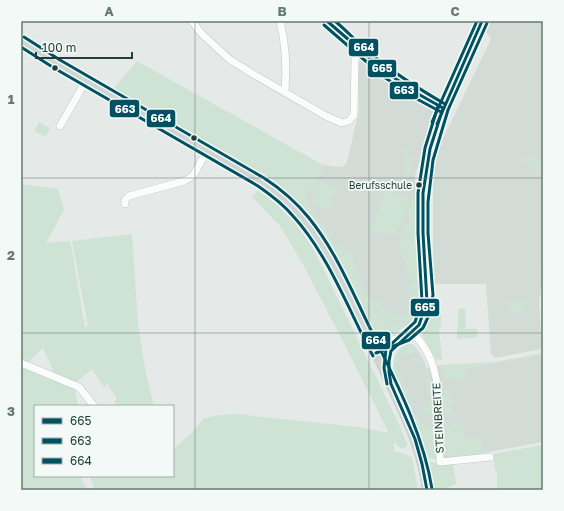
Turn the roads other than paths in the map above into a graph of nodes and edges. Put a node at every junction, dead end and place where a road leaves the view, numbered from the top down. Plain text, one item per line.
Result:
1 (192, 21) edge
2 (280, 21) edge
3 (327, 21) edge
4 (482, 21) edge
5 (21, 41) edge
6 (356, 48) junction
7 (86, 81) junction
8 (285, 92) junction
9 (443, 108) junction
10 (60, 126) dead end
11 (207, 151) junction
12 (125, 204) dead end
13 (412, 331) junction
14 (406, 336) junction
15 (375, 351) junction
16 (391, 351) junction
17 (21, 363) edge
18 (393, 389) junction
19 (93, 405) edge
20 (490, 456) dead end
21 (427, 490) edge

1 - 8 street
2 - 8 street
3 - 6 street
4 - 9 street
5 - 7 main road
6 - 8 street
6 - 9 street
7 - 10 street
7 - 11 main road
9 - 13 street
11 - 12 street
11 - 15 main road
13 - 14 street
13 - 20 street, STEINBREITE
14 - 15 street
14 - 16 street
15 - 16 street
15 - 18 main road
16 - 18 street
17 - 19 street
18 - 21 main road

